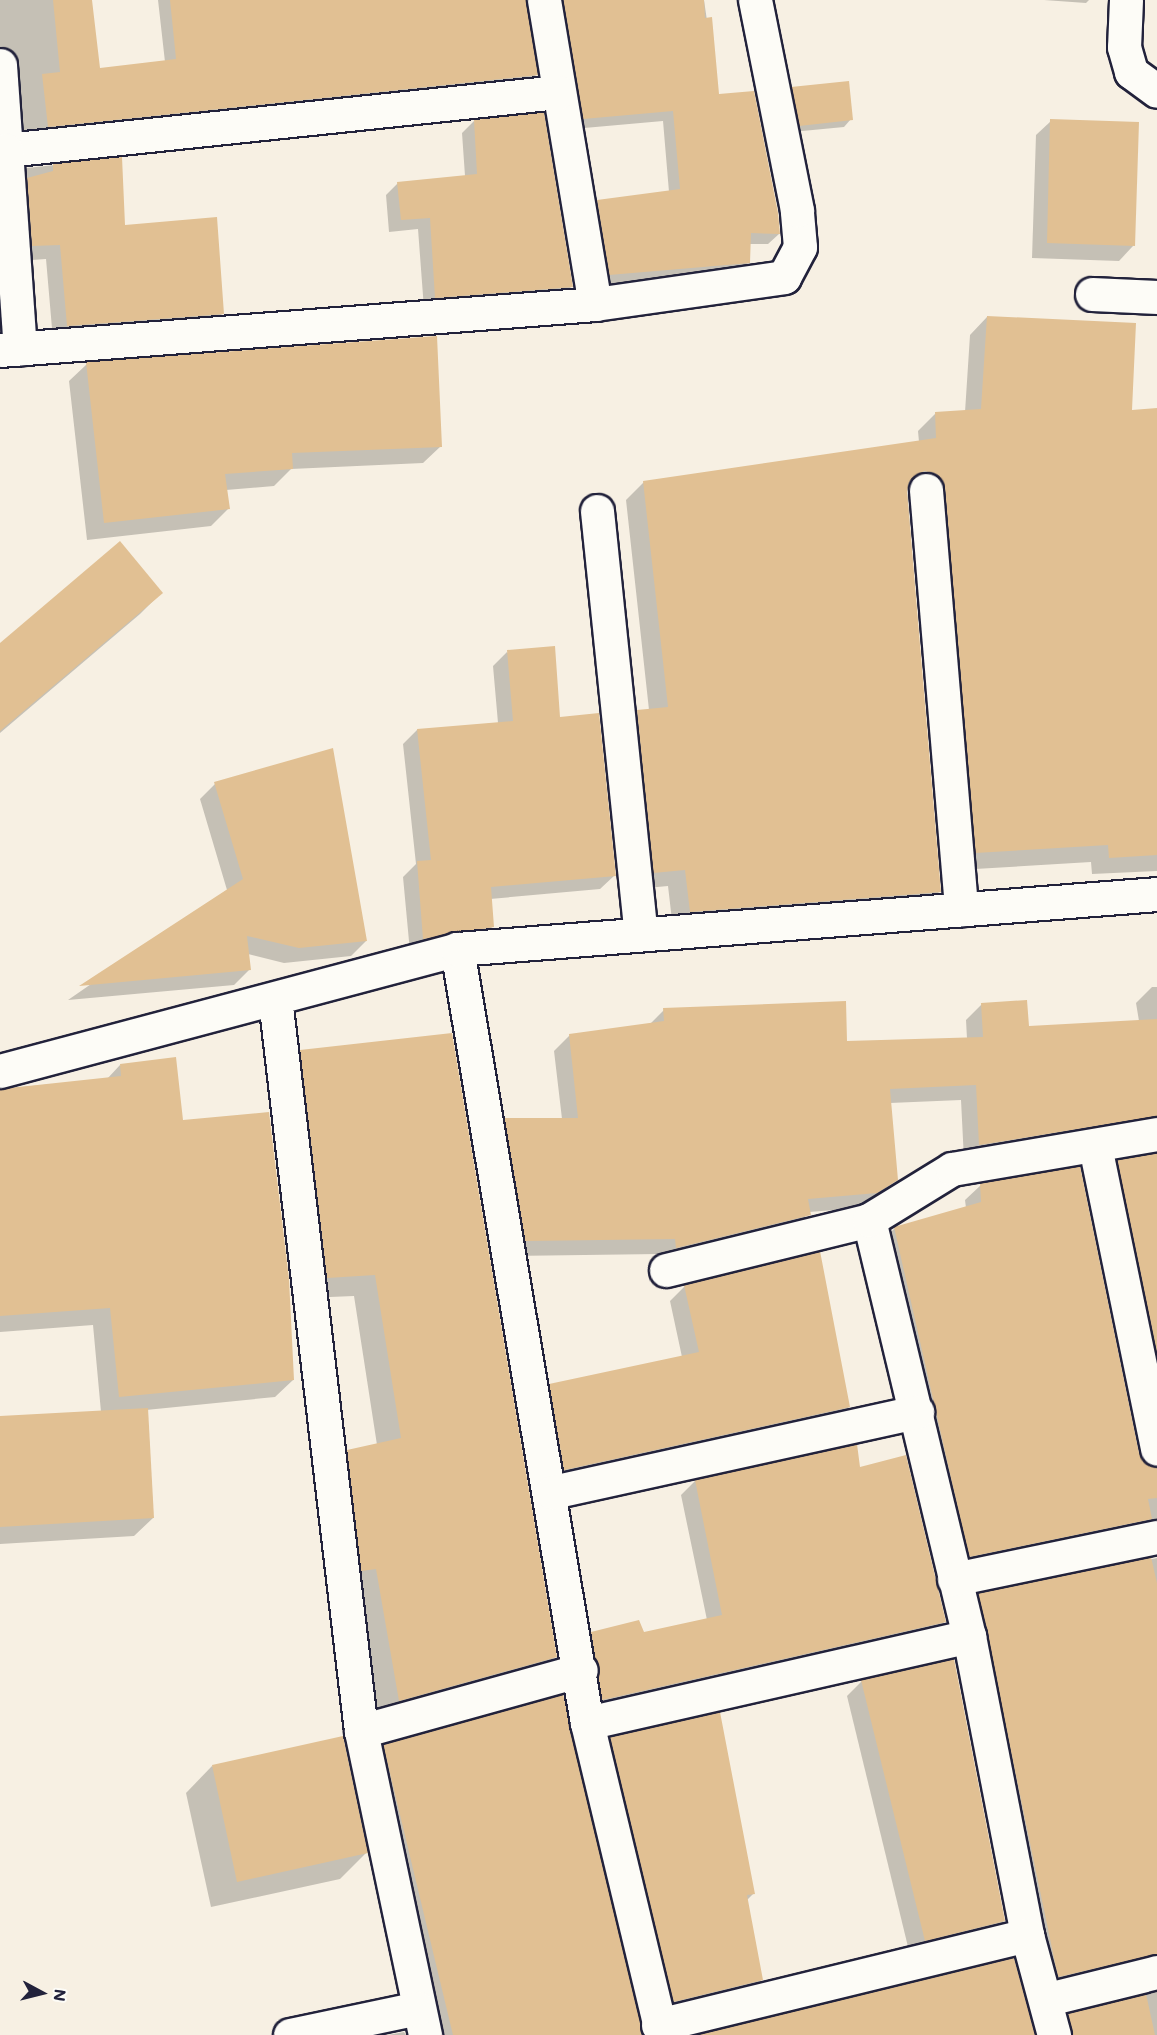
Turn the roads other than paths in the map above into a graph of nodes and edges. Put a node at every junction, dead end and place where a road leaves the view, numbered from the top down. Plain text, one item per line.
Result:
1 (544, 0) edge
2 (755, 0) edge
3 (1126, 0) edge
4 (0, 65) edge
5 (1157, 91) edge
6 (558, 92) junction
7 (6, 150) junction
8 (1092, 294) dead end
9 (1157, 297) edge
10 (595, 304) junction
11 (10, 350) edge
12 (926, 490) dead end
13 (597, 511) dead end
14 (1157, 894) edge
15 (961, 910) junction
16 (642, 934) junction
17 (457, 948) junction
18 (275, 999) junction
19 (0, 1071) edge
20 (1157, 1134) edge
21 (1095, 1146) junction
22 (869, 1220) junction
23 (666, 1270) dead end
24 (916, 1412) junction
25 (1157, 1449) edge
26 (552, 1492) junction
27 (1157, 1537) edge
28 (954, 1579) junction
29 (969, 1636) junction
30 (581, 1670) junction
31 (587, 1723) junction
32 (361, 1731) junction
33 (1027, 1935) junction
34 (1157, 1972) edge
35 (1048, 1999) junction
36 (421, 2022) edge
37 (660, 2030) edge
38 (290, 2035) edge
39 (1054, 2035) edge

1 - 6 street
2 - 10 street
3 - 5 street
4 - 7 street
6 - 7 street
6 - 10 street
7 - 11 street
8 - 9 street
10 - 11 street
12 - 15 street
13 - 16 street
14 - 15 street
15 - 16 street
16 - 17 street
17 - 18 street
17 - 26 street
18 - 19 street
18 - 32 street
20 - 21 street
21 - 22 street
21 - 25 street
22 - 23 street
22 - 24 street
24 - 26 street
24 - 28 street
26 - 30 street
27 - 28 street
28 - 29 street
29 - 31 street
29 - 33 street
30 - 31 street
30 - 32 street
31 - 37 street
32 - 36 street
33 - 35 street
33 - 37 street
34 - 35 street
35 - 39 street
36 - 38 street

